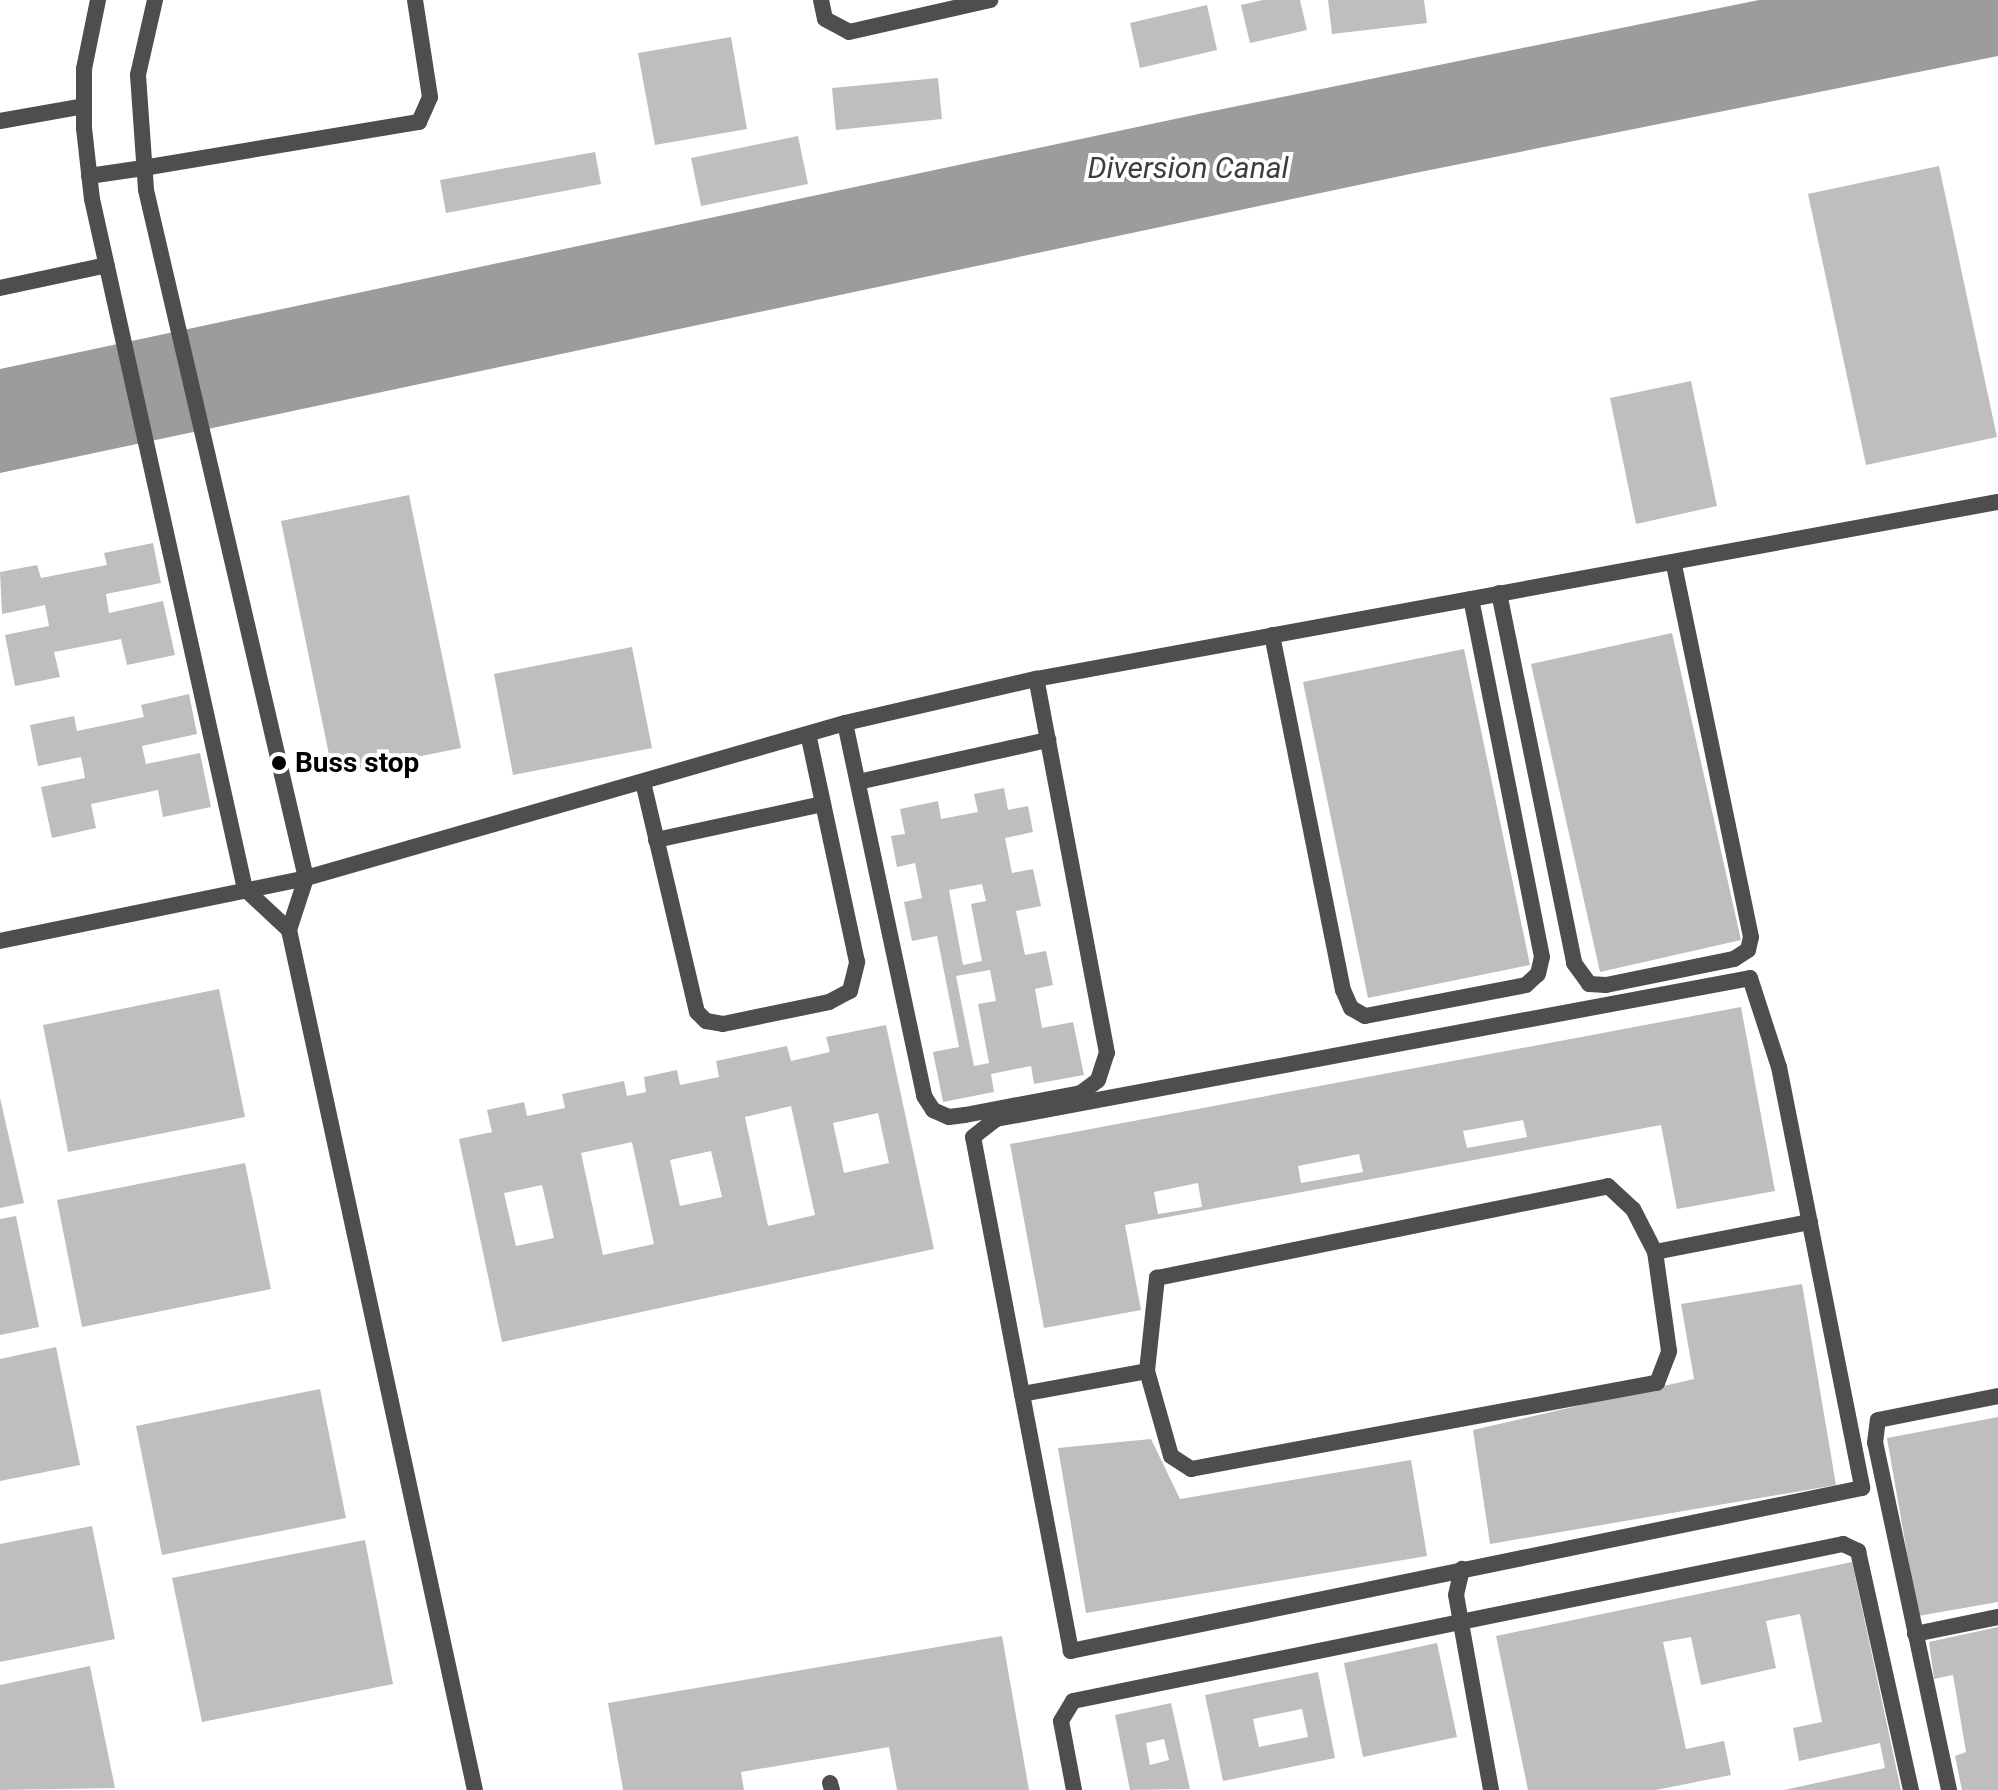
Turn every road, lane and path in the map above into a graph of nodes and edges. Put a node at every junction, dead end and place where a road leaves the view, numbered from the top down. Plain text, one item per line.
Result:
1 (98, 0) edge
2 (155, 0) edge
3 (415, 0) edge
4 (821, 0) edge
5 (990, 0) edge
6 (84, 106) junction
7 (0, 121) edge
8 (143, 168) junction
9 (89, 176) junction
10 (107, 265) junction
11 (0, 288) edge
12 (1998, 502) edge
13 (1673, 562) junction
14 (1499, 593) junction
15 (1471, 599) junction
16 (1272, 635) junction
17 (1036, 679) junction
18 (845, 723) junction
19 (808, 734) junction
20 (1048, 740) junction
21 (643, 782) junction
22 (858, 782) junction
23 (823, 804) junction
24 (656, 840) junction
25 (306, 878) junction
26 (245, 889) junction
27 (289, 930) junction
28 (0, 941) edge
29 (1810, 1222) junction
30 (1655, 1252) junction
31 (1147, 1371) junction
32 (1022, 1394) junction
33 (1998, 1396) edge
34 (1462, 1569) junction
35 (1998, 1617) edge
36 (1461, 1623) junction
37 (1915, 1634) junction
38 (475, 1790) edge
39 (1074, 1790) edge
40 (1491, 1790) edge
41 (1911, 1790) edge
42 (1949, 1790) edge

1 - 6 street
2 - 8 street
3 - 8 street
4 - 5 street
6 - 7 street
6 - 9 street
8 - 9 street
8 - 25 street
9 - 10 street
10 - 11 street
10 - 26 street
12 - 13 street
13 - 14 street
13 - 14 street
14 - 15 street
15 - 16 street
15 - 16 street
16 - 17 street
17 - 18 street
17 - 20 street
18 - 19 street
18 - 22 street
19 - 21 street
19 - 23 street
20 - 22 street
20 - 22 street
21 - 24 street
21 - 25 street
23 - 24 street
23 - 24 street
25 - 26 street
25 - 27 street
26 - 27 street
26 - 28 street
27 - 38 street
29 - 30 street
29 - 32 street
29 - 34 street
30 - 31 street
30 - 31 street
31 - 32 street
32 - 34 street
33 - 37 street
34 - 36 street
35 - 37 street
36 - 39 street
36 - 40 street
36 - 41 street
37 - 42 street

